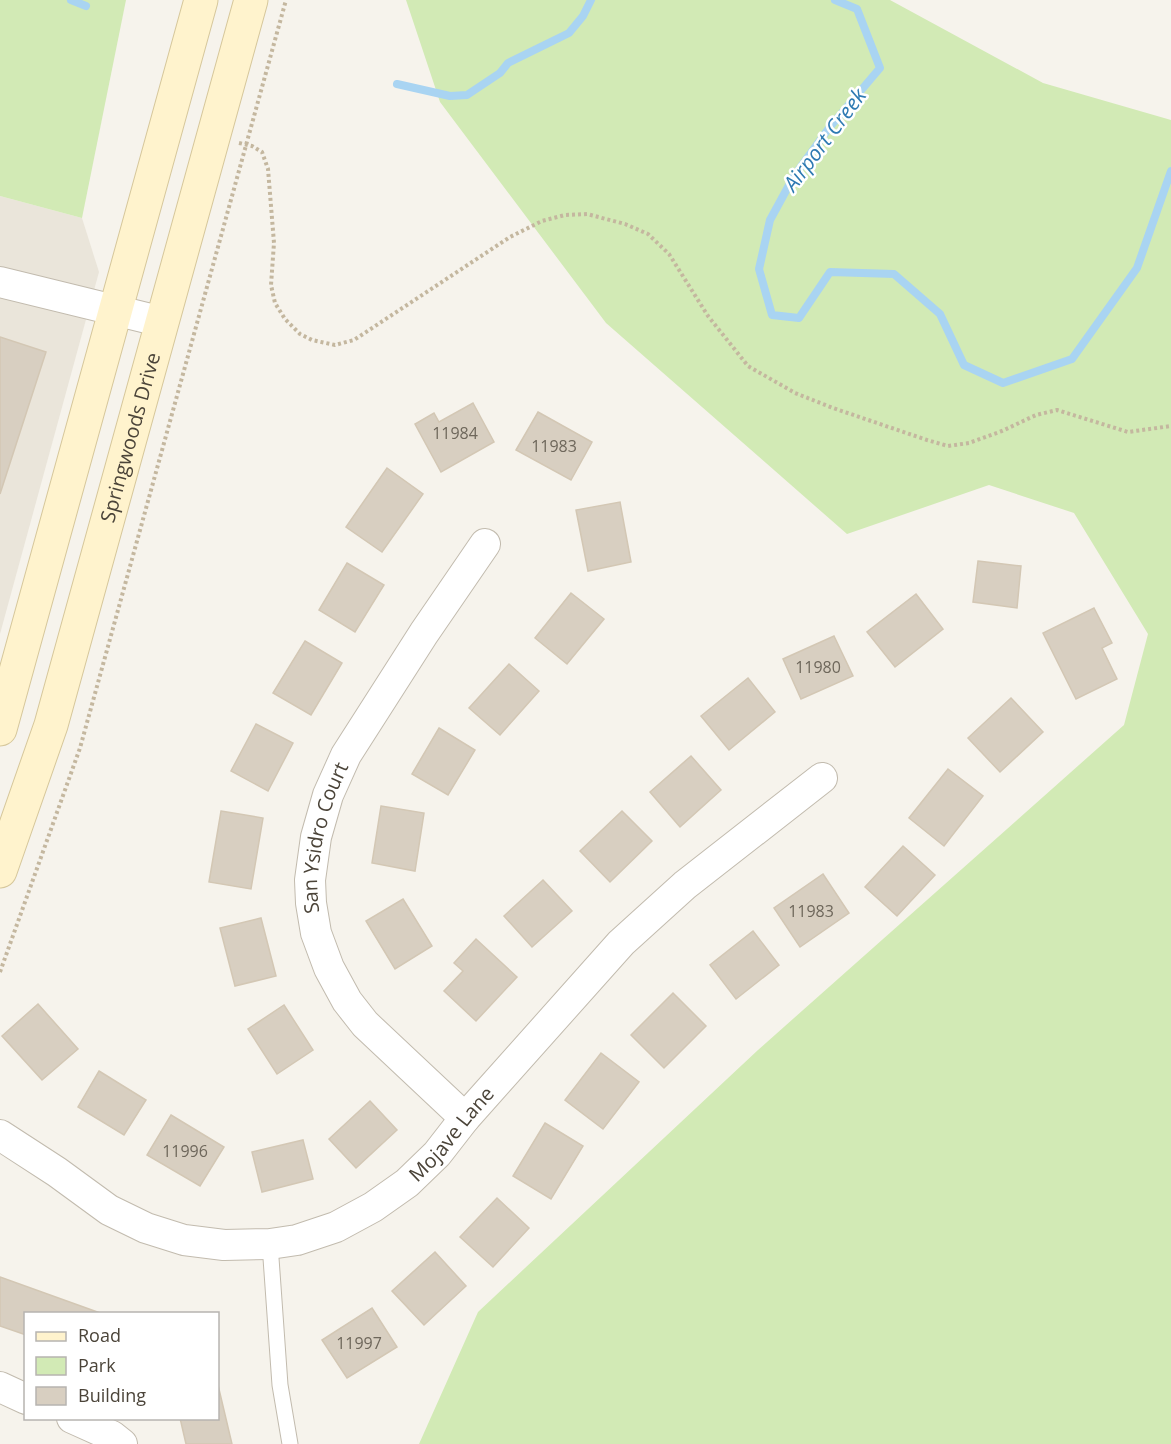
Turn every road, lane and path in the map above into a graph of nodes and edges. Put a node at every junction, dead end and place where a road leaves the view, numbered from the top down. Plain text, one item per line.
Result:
1 (201, 0) edge
2 (251, 0) edge
3 (286, 0) edge
4 (213, 137) junction
5 (246, 144) junction
6 (0, 282) edge
7 (115, 310) junction
8 (162, 322) junction
9 (1171, 426) edge
10 (485, 544) dead end
11 (0, 729) edge
12 (822, 778) dead end
13 (0, 871) edge
14 (0, 972) edge
15 (465, 1118) junction
16 (0, 1135) edge
17 (270, 1244) junction
18 (0, 1388) edge
19 (24, 1397) edge
20 (74, 1420) edge
21 (122, 1444) edge
22 (290, 1444) edge

1 - 7 street
2 - 4 street, Springwoods Drive
3 - 5 path
4 - 5 path
4 - 8 street, Springwoods Drive
5 - 9 path
5 - 14 path
6 - 7 street
7 - 8 street
7 - 11 street
8 - 13 street, Springwoods Drive
10 - 15 street, San Ysidro Court
12 - 15 street, Mojave Lane
15 - 17 street, Mojave Lane
16 - 17 street, Mojave Lane
17 - 22 lane
18 - 19 street
20 - 21 street

